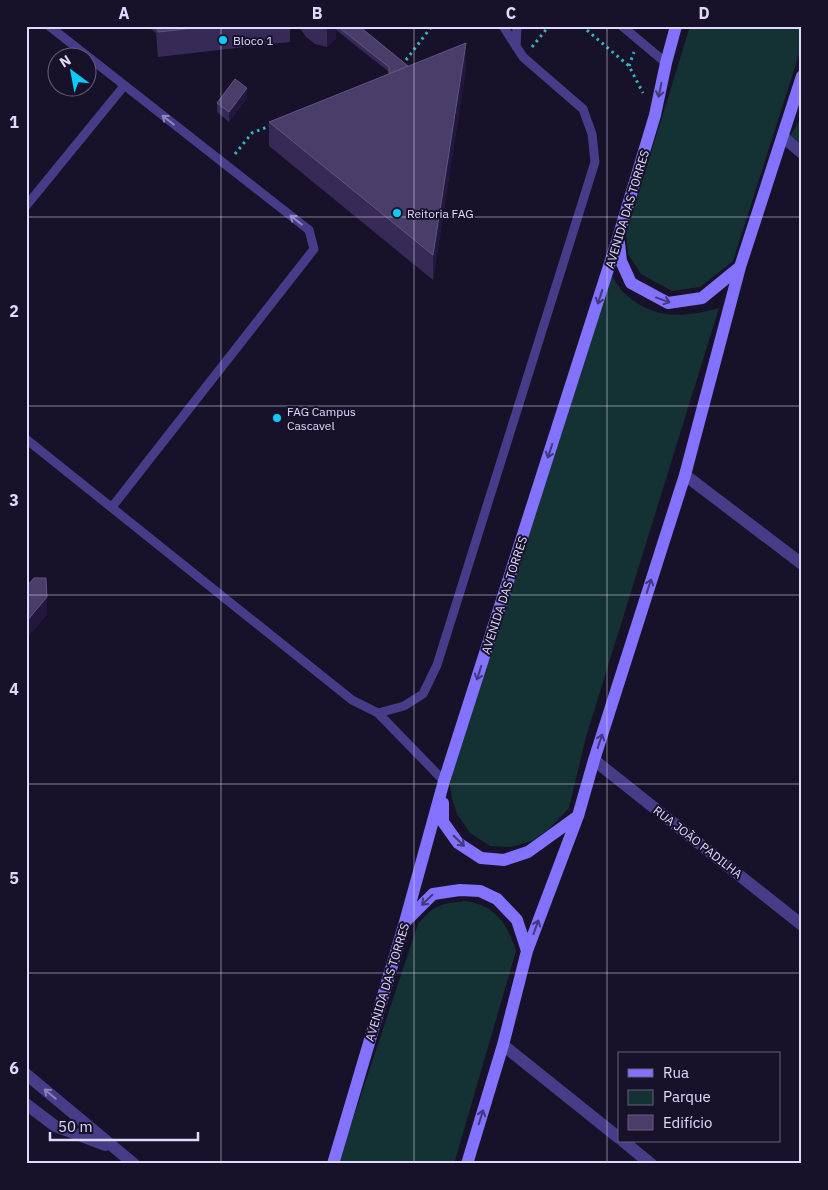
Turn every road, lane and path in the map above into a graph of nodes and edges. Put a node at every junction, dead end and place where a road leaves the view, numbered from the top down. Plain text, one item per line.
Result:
1 (49, 26) edge
2 (432, 26) edge
3 (503, 26) edge
4 (517, 26) edge
5 (549, 26) edge
6 (582, 26) edge
7 (622, 26) edge
8 (676, 26) edge
9 (516, 47) junction
10 (523, 57) junction
11 (406, 60) dead end
12 (666, 63) junction
13 (802, 76) edge
14 (124, 86) junction
15 (798, 102) edge
16 (655, 116) junction
17 (278, 122) edge
18 (783, 137) junction
19 (802, 153) edge
20 (225, 165) junction
21 (26, 206) edge
22 (618, 238) junction
23 (740, 267) junction
24 (26, 439) edge
25 (685, 475) junction
26 (112, 507) junction
27 (802, 564) edge
28 (378, 713) junction
29 (594, 760) junction
30 (444, 781) junction
31 (578, 816) junction
32 (405, 922) junction
33 (802, 925) edge
34 (527, 951) junction
35 (503, 1045) junction
36 (26, 1074) edge
37 (26, 1104) edge
38 (618, 1137) edge
39 (624, 1142) edge
40 (114, 1148) junction
41 (134, 1164) edge
42 (333, 1164) edge
43 (467, 1164) edge
44 (651, 1164) edge

1 - 14 lane
2 - 11 path
3 - 9 lane
4 - 9 lane
5 - 10 path
6 - 16 path
7 - 12 lane
8 - 12 main road, AVENIDA DAS TORRES
9 - 10 lane
10 - 28 lane
12 -> 16 main road, AVENIDA DAS TORRES
13 - 15 main road
20 -> 14 lane
14 - 21 lane
15 - 18 main road
16 - 22 main road, AVENIDA DAS TORRES
17 - 20 path
18 - 19 street
18 - 23 main road
26 -> 20 lane
22 -> 23 main road
22 -> 30 main road, AVENIDA DAS TORRES
23 - 25 main road
24 - 26 lane
25 - 27 street
29 -> 25 main road
26 - 28 lane
28 - 30 lane
29 - 31 main road
29 - 33 street, RUA JOÃO PADILHA
30 -> 31 main road
30 - 32 main road, AVENIDA DAS TORRES
34 -> 31 main road
34 -> 32 main road
32 - 42 main road, AVENIDA DAS TORRES
34 - 35 main road
35 - 38 street
43 -> 35 main road
40 -> 36 street
37 - 40 street
39 - 44 street
40 - 41 street

